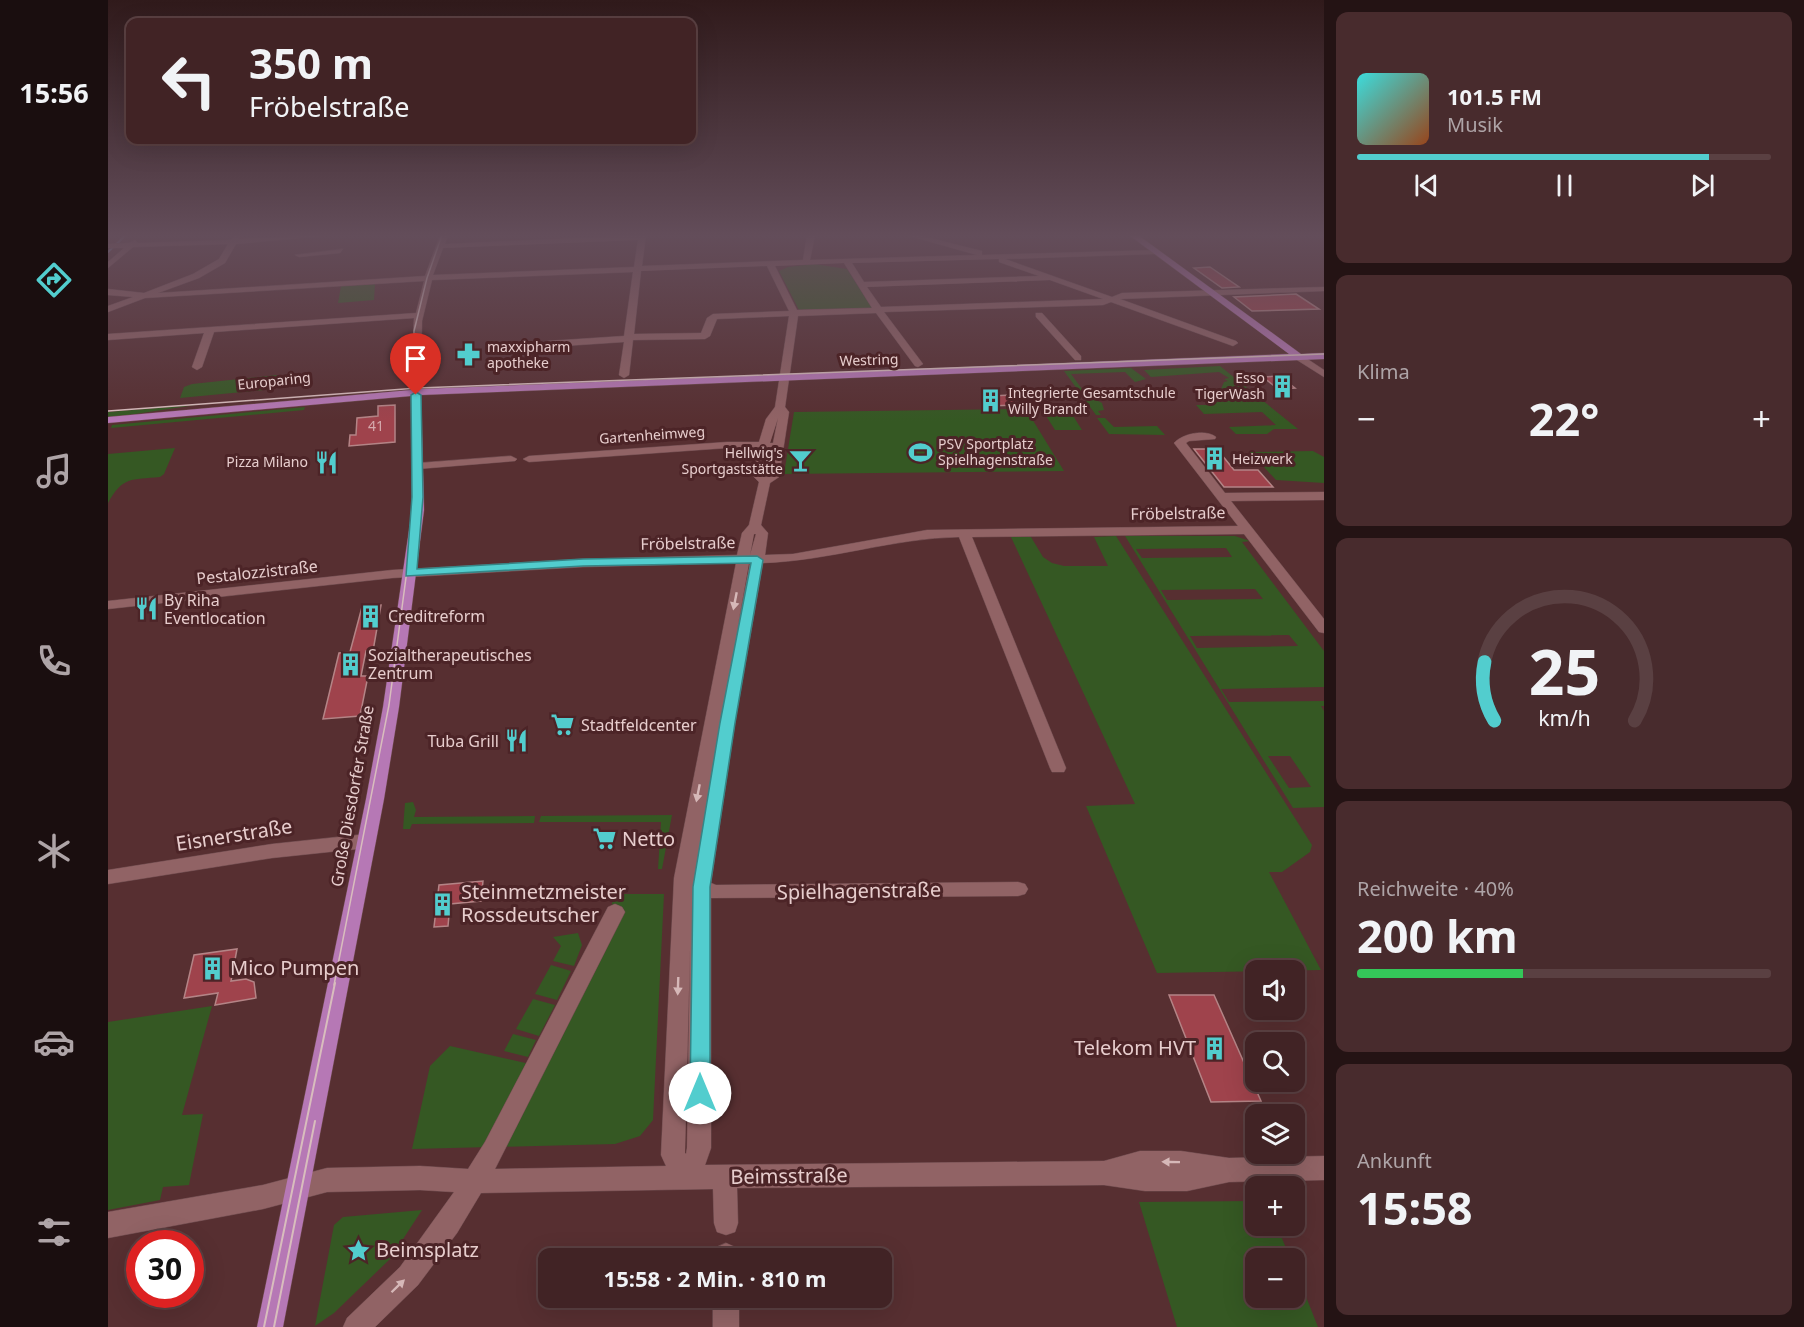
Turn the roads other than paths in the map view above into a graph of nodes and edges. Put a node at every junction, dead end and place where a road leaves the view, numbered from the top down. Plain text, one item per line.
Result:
1 (140, 297) edge
2 (423, 297) edge
3 (634, 297) edge
4 (786, 297) edge
5 (870, 297) edge
6 (1105, 297) edge
7 (1119, 297) edge
8 (1215, 297) edge
9 (1111, 299) junction
10 (108, 309) edge
11 (878, 310) junction
12 (794, 313) junction
13 (419, 315) junction
14 (1039, 315) dead end
15 (210, 330) junction
16 (111, 337) edge
17 (629, 338) junction
18 (1233, 343) dead end
19 (548, 344) dead end
20 (108, 348) edge
21 (1324, 349) edge
22 (1289, 350) junction
23 (1324, 356) edge
24 (1078, 358) junction
25 (1300, 358) junction
26 (918, 364) junction
27 (197, 367) dead end
28 (785, 373) junction
29 (1324, 374) edge
30 (624, 375) junction
31 (416, 388) junction
32 (780, 408) junction
33 (108, 420) edge
34 (1211, 437) dead end
35 (765, 446) junction
36 (778, 446) junction
37 (511, 459) dead end
38 (529, 459) dead end
39 (418, 466) junction
40 (765, 481) junction
41 (1324, 496) edge
42 (1221, 497) junction
43 (1247, 530) junction
44 (964, 533) junction
45 (750, 560) junction
46 (410, 573) junction
47 (108, 605) edge
48 (1324, 628) edge
49 (1058, 768) dead end
50 (367, 841) junction
51 (108, 877) edge
52 (683, 878) junction
53 (701, 887) junction
54 (1018, 889) dead end
55 (615, 912) dead end
56 (1324, 1168) edge
57 (725, 1176) junction
58 (686, 1177) junction
59 (473, 1181) junction
60 (297, 1188) junction
61 (726, 1222) dead end
62 (108, 1225) edge
63 (726, 1308) edge
64 (270, 1327) edge
65 (356, 1327) edge
66 (726, 1327) edge

1 - 10 street
2 - 13 street, Große Diesdorfer Straße
3 - 17 street
4 - 12 street
5 - 11 street
6 - 9 street
7 - 9 street
8 - 22 main road
9 - 11 street
9 - 18 street
11 - 12 street
11 - 26 street
12 - 17 street
12 - 28 street
13 - 15 street
13 - 31 street, Große Diesdorfer Straße
14 - 24 street
15 - 16 street
15 - 27 street
16 - 20 street
17 - 19 street
17 - 30 street
21 - 22 main road, Westring
22 - 24 main road, Westring
22 - 25 main road
23 - 25 main road, Westring
24 - 26 main road, Westring
25 - 28 main road, Westring
25 - 29 street
26 - 28 main road, Westring
28 - 30 main road, Westring
28 - 31 main road, Westring
28 - 32 street
30 - 31 main road, Westring
31 - 33 main road, Europaring
31 - 39 main road, Große Diesdorfer Straße
32 - 35 street
32 - 36 street
34 - 42 street, Fröbelstraße
35 - 36 street, Gartenheimweg
35 - 38 street, Gartenheimweg
35 - 40 street
36 - 40 street
37 - 39 street
39 - 46 main road, Große Diesdorfer Straße
40 - 45 street
41 - 42 street, Fröbelstraße
42 - 43 street, Fröbelstraße
43 - 44 street, Fröbelstraße
43 - 48 street, Fröbelstraße
44 - 45 street, Fröbelstraße
44 - 49 street
45 - 46 street, Fröbelstraße
45 -> 52 street
45 - 53 street
46 - 47 street, Pestalozzistraße
46 - 50 main road, Große Diesdorfer Straße
50 - 51 street, Eisnerstraße
50 - 60 main road, Große Diesdorfer Straße
52 - 53 street, Spielhagenstraße
52 -> 58 street
53 - 54 street, Spielhagenstraße
53 - 58 street
55 - 59 street
56 - 57 street, Beimsstraße
57 - 58 street, Beimsstraße
57 - 61 street
58 - 59 street, Beimsstraße
59 - 60 street
65 -> 59 street
60 - 62 street
60 - 64 main road, Große Diesdorfer Straße
63 - 66 street

